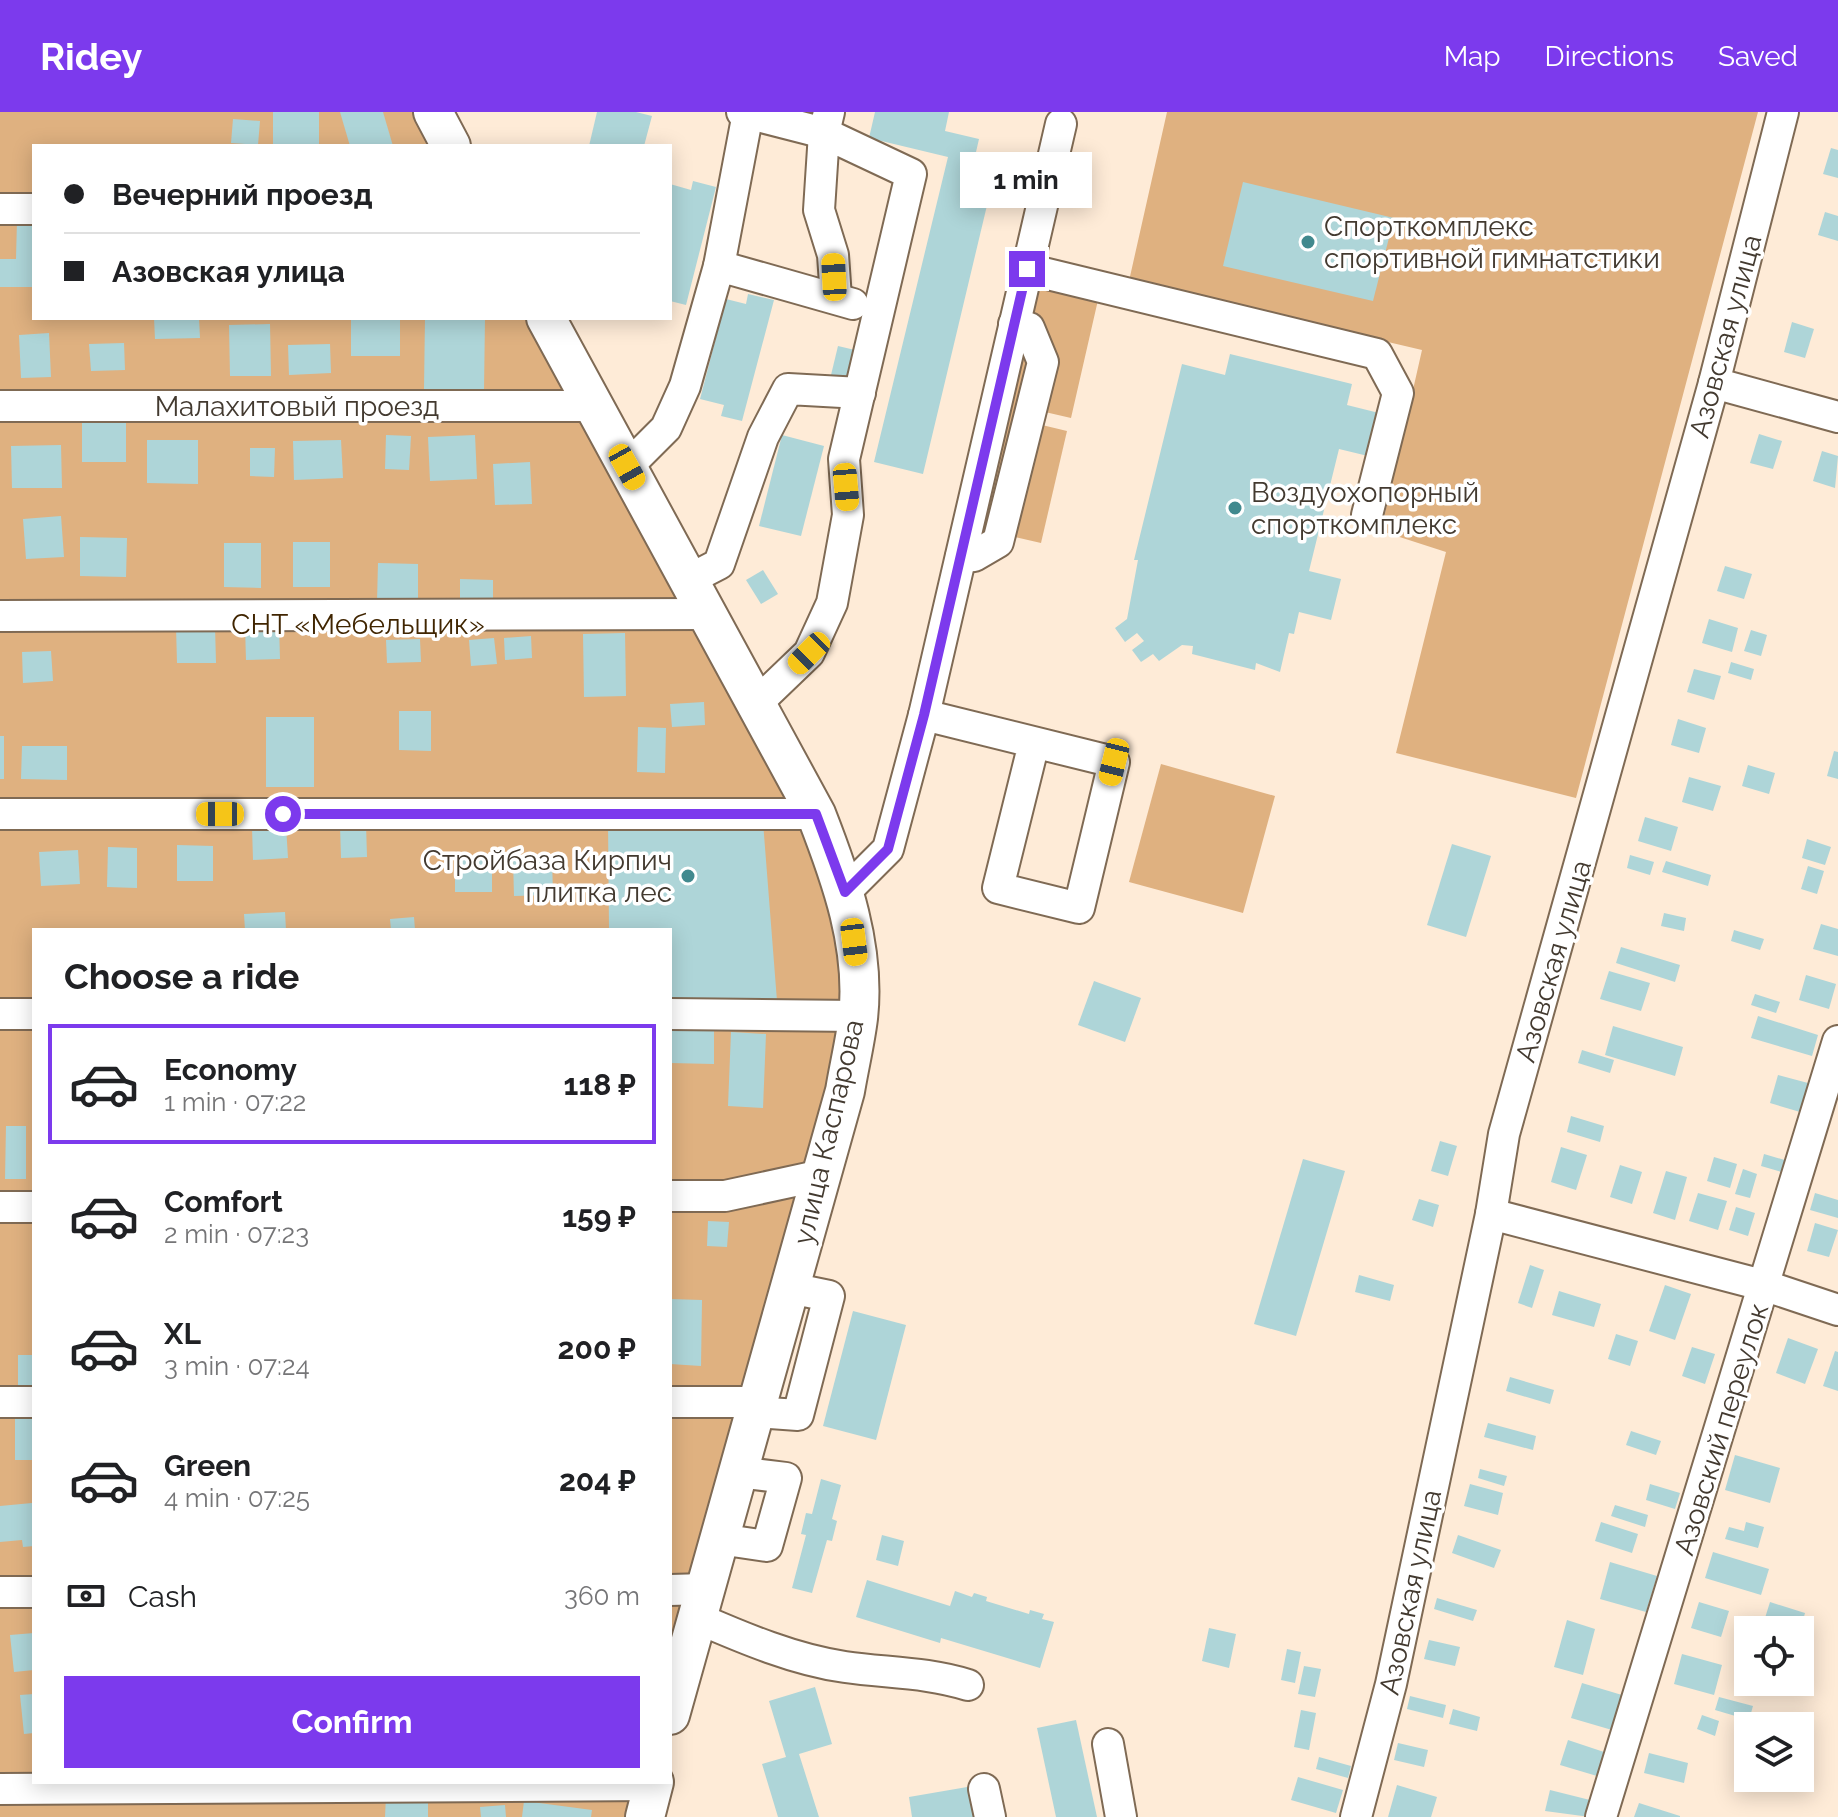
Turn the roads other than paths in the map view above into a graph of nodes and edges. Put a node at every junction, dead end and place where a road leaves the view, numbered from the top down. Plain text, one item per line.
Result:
1 (433, 112) edge
2 (1783, 112) edge
3 (745, 113) edge
4 (826, 123) edge
5 (1061, 124) dead end
6 (450, 144) edge
7 (0, 209) edge
8 (32, 209) edge
9 (719, 266) junction
10 (1027, 269) junction
11 (836, 298) junction
12 (877, 311) junction
13 (547, 320) edge
14 (1714, 383) junction
15 (860, 393) junction
16 (0, 406) edge
17 (595, 406) junction
18 (1838, 417) edge
19 (627, 467) junction
20 (1367, 515) dead end
21 (690, 579) junction
22 (708, 614) junction
23 (0, 616) edge
24 (758, 702) junction
25 (924, 715) junction
26 (1034, 743) junction
27 (0, 814) edge
28 (816, 814) junction
29 (845, 892) junction
30 (0, 1014) edge
31 (32, 1014) edge
32 (672, 1014) edge
33 (858, 1016) junction
34 (1838, 1041) edge
35 (822, 1175) junction
36 (672, 1196) edge
37 (0, 1207) edge
38 (32, 1207) edge
39 (1491, 1214) junction
40 (1766, 1286) junction
41 (1838, 1310) edge
42 (0, 1402) edge
43 (32, 1402) edge
44 (672, 1402) edge
45 (756, 1407) junction
46 (0, 1592) edge
47 (32, 1592) edge
48 (691, 1599) edge
49 (968, 1685) dead end
50 (672, 1704) edge
51 (1108, 1744) dead end
52 (0, 1789) edge
53 (651, 1795) edge
54 (1121, 1817) edge
55 (1356, 1817) edge
56 (1601, 1817) edge

1 - 6 main road
2 - 14 street, Азовская улица
3 - 4 street
3 - 9 street
4 - 11 street
4 - 12 street
5 - 10 street
7 - 8 street
9 - 11 street
9 - 19 street
10 - 20 street
10 - 25 street
11 - 12 street
12 - 15 street
13 - 17 main road, улица Каспарова
14 - 18 street
14 - 39 street, Азовская улица
15 - 21 street
15 - 24 street
16 - 17 street, Малахитовый проезд
17 - 19 main road, улица Каспарова
19 - 21 main road, улица Каспарова
21 - 22 main road, улица Каспарова
22 - 23 street
22 - 24 main road, улица Каспарова
24 - 28 main road, улица Каспарова
25 - 26 street
25 - 29 street
26 - 26 street
27 - 28 street
28 - 29 main road, улица Каспарова
29 - 33 main road, улица Каспарова
30 - 31 street
32 - 33 street
33 - 35 main road, улица Каспарова
34 - 40 street, Азовский переулок
35 - 36 street
35 - 45 main road, улица Каспарова
37 - 38 street
39 - 40 street
39 - 55 street, Азовская улица
40 - 41 street
40 - 56 street, Азовский переулок
42 - 43 street
44 - 45 street
45 - 48 main road, улица Каспарова
46 - 47 street
48 - 49 street
48 - 50 main road, улица Каспарова
51 - 54 street
52 - 53 street

